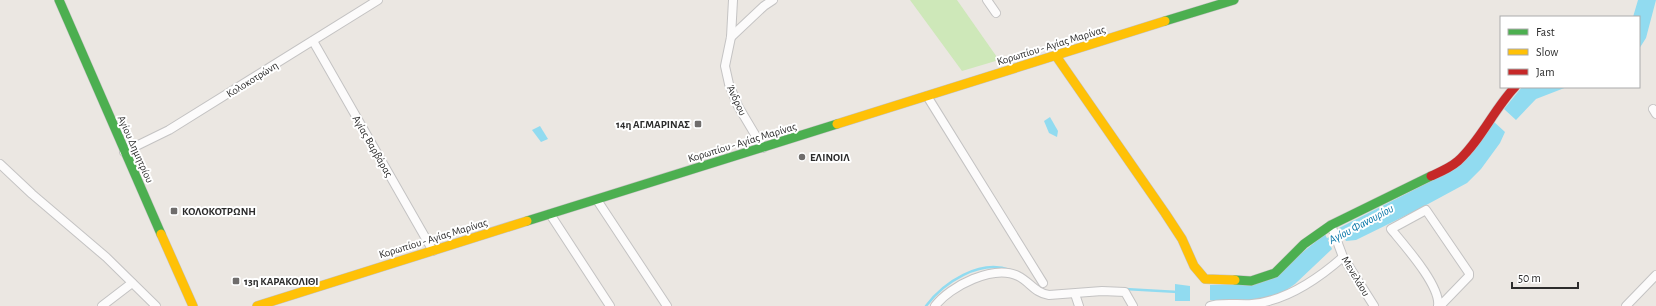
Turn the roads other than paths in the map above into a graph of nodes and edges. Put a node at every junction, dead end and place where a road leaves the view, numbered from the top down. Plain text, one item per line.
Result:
1 (59, 0) edge
2 (378, 0) edge
3 (733, 0) edge
4 (773, 0) edge
5 (987, 0) edge
6 (1234, 0) edge
7 (996, 13) dead end
8 (731, 37) junction
9 (313, 41) junction
10 (1056, 56) junction
11 (1514, 88) edge
12 (927, 96) junction
13 (763, 148) junction
14 (124, 152) junction
15 (0, 164) edge
16 (597, 200) junction
17 (550, 214) junction
18 (1332, 228) junction
19 (433, 251) junction
20 (1343, 256) junction
21 (1656, 275) edge
22 (132, 283) junction
23 (1043, 283) dead end
24 (1075, 294) junction
25 (1210, 305) edge
26 (102, 306) edge
27 (156, 306) edge
28 (193, 306) edge
29 (257, 306) edge
30 (610, 306) edge
31 (667, 306) edge
32 (935, 306) edge
33 (1079, 306) edge
34 (1133, 306) edge
35 (1374, 306) edge
36 (1439, 306) edge
37 (1626, 306) edge

1 - 14 main road, Αγίου Δημητρίου
2 - 9 street, Κολοκοτρώνη
3 - 8 street, Άνδρου
4 - 8 street
5 - 7 street
6 - 10 main road, Κορωπίου - Αγίας Μαρίνας
8 - 13 street, Άνδρου
9 - 14 street, Κολοκοτρώνη
9 - 19 street, Αγίας Βαρβάρας
10 - 12 main road, Κορωπίου - Αγίας Μαρίνας
10 - 18 main road
11 - 18 main road
12 - 13 main road, Κορωπίου - Αγίας Μαρίνας
12 - 23 street
13 - 16 main road, Κορωπίου - Αγίας Μαρίνας
14 - 28 main road, Αγίου Δημητρίου
15 - 22 street
16 - 17 main road, Κορωπίου - Αγίας Μαρίνας
16 - 31 street
17 - 19 main road, Κορωπίου - Αγίας Μαρίνας
17 - 30 street
18 - 20 street, Μενελάου
19 - 29 main road, Κορωπίου - Αγίας Μαρίνας
20 - 25 street
20 - 35 street, Μενελάου
21 - 37 street
22 - 26 street
22 - 27 street
24 - 32 street
24 - 33 street
24 - 34 street
36 - 36 street

